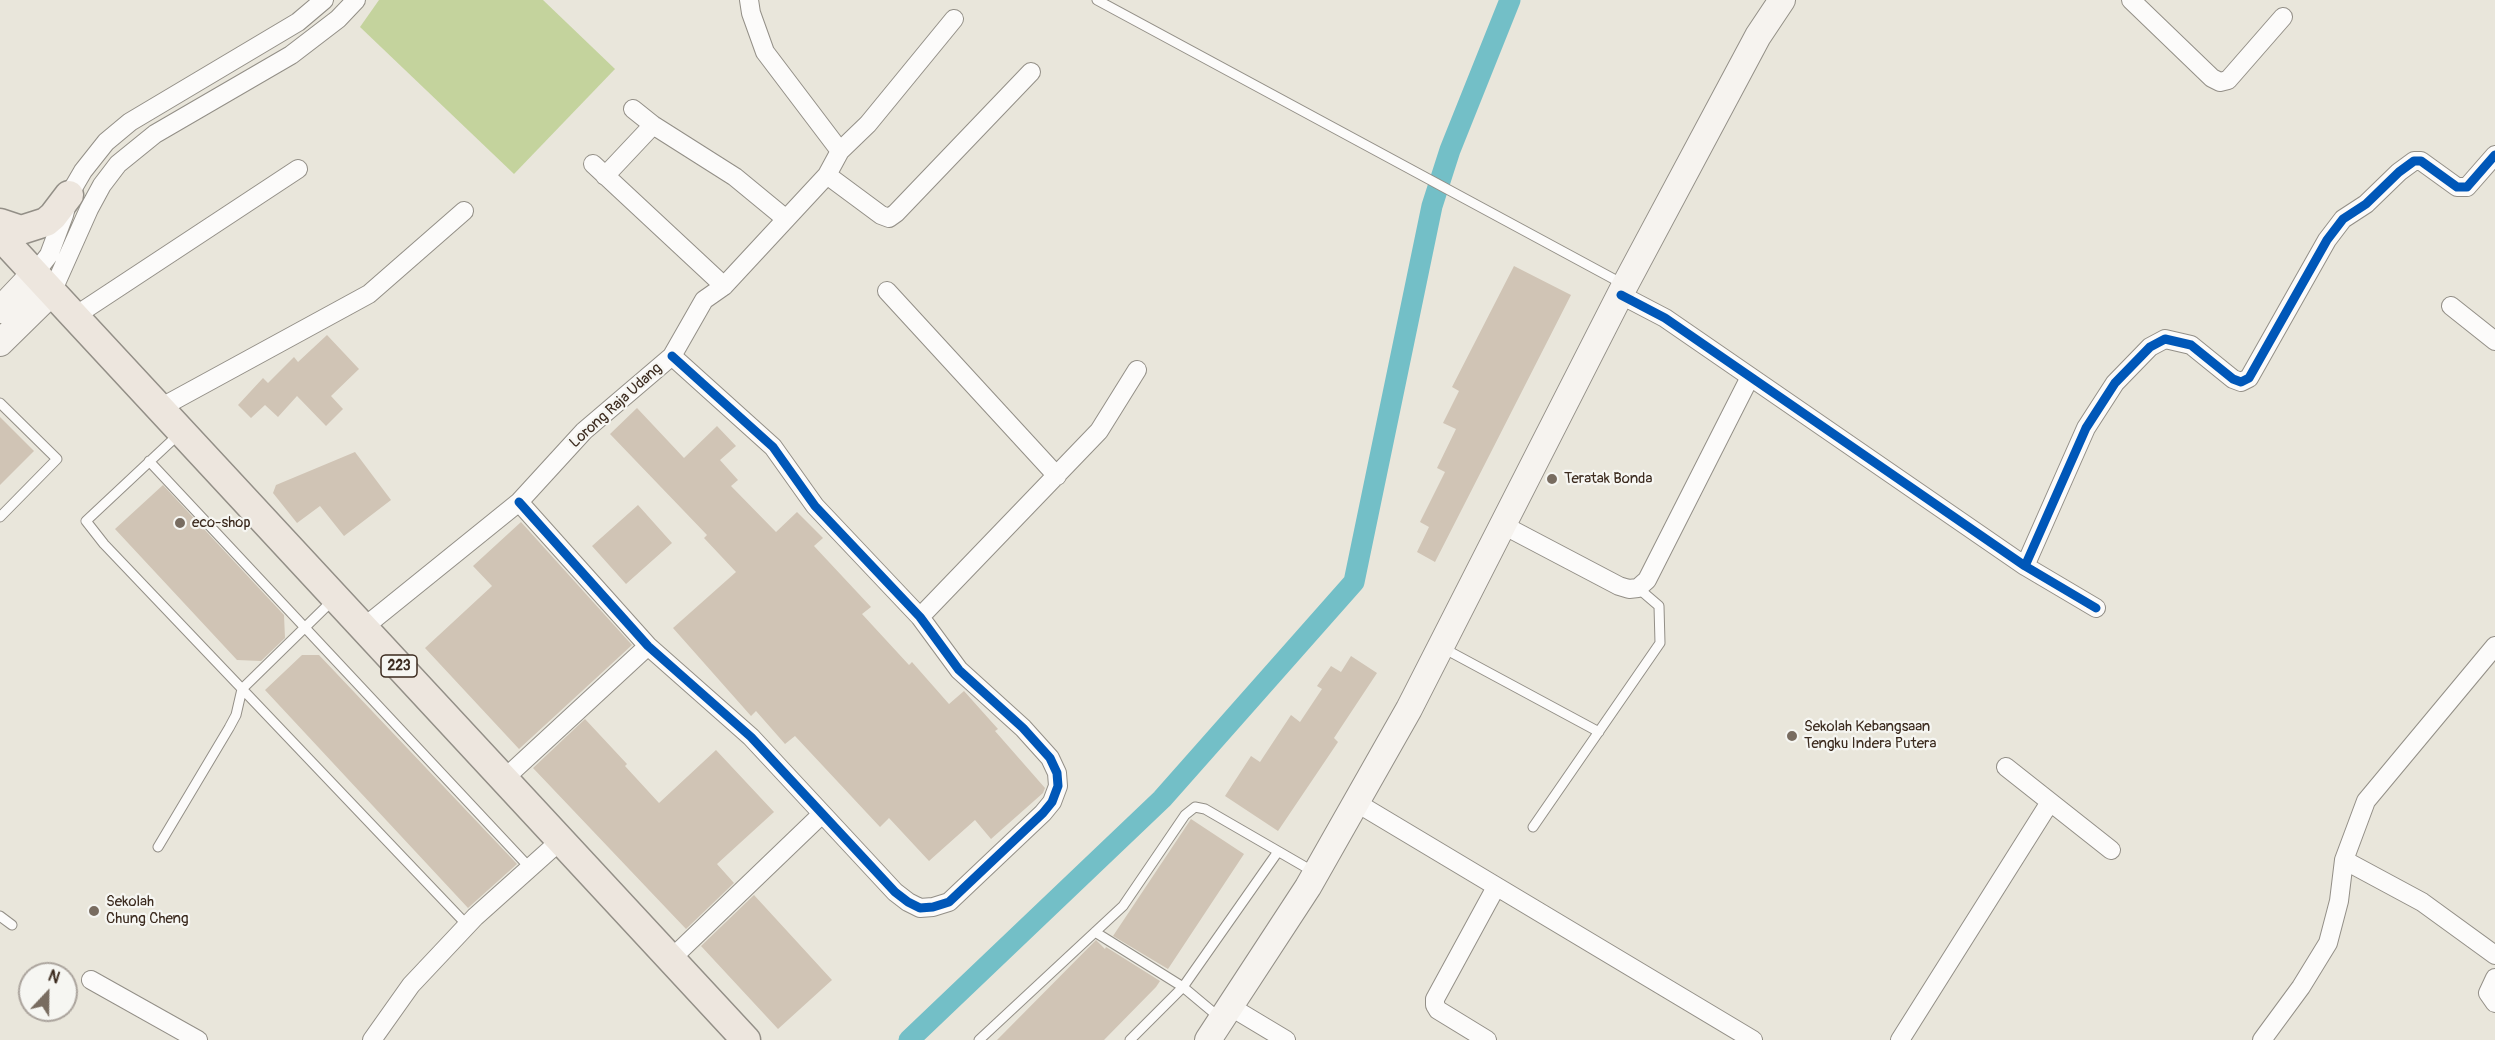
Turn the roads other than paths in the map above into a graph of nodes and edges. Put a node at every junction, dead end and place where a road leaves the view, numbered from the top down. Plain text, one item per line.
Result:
1 (324, 0) edge
2 (356, 0) edge
3 (749, 0) edge
4 (1097, 0) edge
5 (1782, 0) edge
6 (2132, 0) edge
7 (2283, 17) dead end
8 (954, 19) dead end
9 (1031, 72) dead end
10 (633, 109) dead end
11 (653, 125) junction
12 (840, 152) junction
13 (2495, 155) edge
14 (298, 170) dead end
15 (828, 175) junction
16 (69, 195) junction
17 (464, 211) dead end
18 (786, 219) junction
19 (0, 223) edge
20 (0, 236) edge
21 (44, 283) junction
22 (724, 286) junction
23 (1623, 290) junction
24 (887, 291) dead end
25 (2451, 306) dead end
26 (0, 310) edge
27 (75, 316) junction
28 (2495, 341) edge
29 (0, 343) edge
30 (672, 356) junction
31 (1137, 370) dead end
32 (1750, 377) junction
33 (0, 403) edge
34 (160, 408) junction
35 (181, 431) junction
36 (149, 461) junction
37 (1057, 476) junction
38 (519, 502) junction
39 (0, 517) edge
40 (1503, 525) junction
41 (2025, 566) junction
42 (1638, 588) junction
43 (336, 598) junction
44 (2096, 608) dead end
45 (920, 617) junction
46 (305, 628) junction
47 (363, 628) junction
48 (648, 646) junction
49 (1440, 647) junction
50 (2492, 654) edge
51 (243, 689) junction
52 (1599, 732) junction
53 (2006, 767) dead end
54 (504, 779) junction
55 (2050, 802) junction
56 (1357, 803) junction
57 (822, 814) junction
58 (1533, 827) dead end
59 (561, 840) junction
60 (158, 847) dead end
61 (2111, 850) dead end
62 (1277, 853) junction
63 (2344, 860) junction
64 (530, 868) junction
65 (1316, 873) junction
66 (1496, 886) junction
67 (0, 916) edge
68 (12, 925) dead end
69 (468, 926) junction
70 (1095, 932) junction
71 (2495, 955) edge
72 (671, 959) junction
73 (2495, 978) edge
74 (91, 980) dead end
75 (1183, 987) junction
76 (2495, 1003) edge
77 (1226, 1013) junction
78 (198, 1040) edge
79 (372, 1040) edge
80 (746, 1040) edge
81 (979, 1040) edge
82 (1130, 1040) edge
83 (1208, 1040) edge
84 (1286, 1040) edge
85 (1487, 1040) edge
86 (1753, 1040) edge
87 (1900, 1040) edge
88 (2262, 1040) edge

1 - 16 street
2 - 21 street
3 - 12 street
4 - 23 lane
5 - 23 main road
6 - 7 street
8 - 12 street, Lorong Raja Udang
9 - 15 street
10 - 11 street
11 - 18 street
11 - 22 street
12 - 15 street, Lorong Raja Udang
13 - 41 street
14 - 27 street
15 - 18 street, Lorong Raja Udang
16 - 19 main road
16 - 21 street
17 - 34 street
18 - 22 street, Lorong Raja Udang
20 - 21 main road, 223
21 - 26 main road
21 - 27 main road, 223
21 - 29 main road
22 - 30 street, Lorong Raja Udang
23 - 32 street
23 - 40 main road
24 - 37 street
25 - 28 street
27 - 34 main road, 223
30 - 38 street, Lorong Raja Udang
30 - 45 street
31 - 37 street
32 - 41 street
32 - 42 street
33 - 39 lane
34 - 35 main road, 223
35 - 36 lane
35 - 43 main road, 223
36 - 46 lane
36 - 51 lane
37 - 45 street
38 - 47 street, Lorong Raja Udang
38 - 48 street
40 - 42 street
40 - 49 main road
41 - 44 street
42 - 52 lane
43 - 46 lane
43 - 47 main road, 223
45 - 57 street
46 - 51 lane
46 - 64 lane
47 - 54 main road, 223
48 - 54 street
48 - 57 street
49 - 52 lane
49 - 56 main road
50 - 63 street
51 - 60 lane
51 - 69 lane
52 - 58 lane
53 - 55 street
54 - 59 main road, 223
55 - 61 street
55 - 87 street
56 - 65 main road
56 - 66 street
57 - 72 street
59 - 64 street
59 - 72 main road, 223
62 - 65 lane
62 - 70 lane
62 - 75 lane
63 - 71 street
63 - 88 street
64 - 69 street
65 - 77 main road
66 - 85 street
66 - 86 street
67 - 68 lane
69 - 79 street
70 - 75 lane
70 - 81 lane
72 - 80 main road, 223
73 - 76 street
74 - 78 street
75 - 77 lane
75 - 82 lane
77 - 83 main road
77 - 84 street

